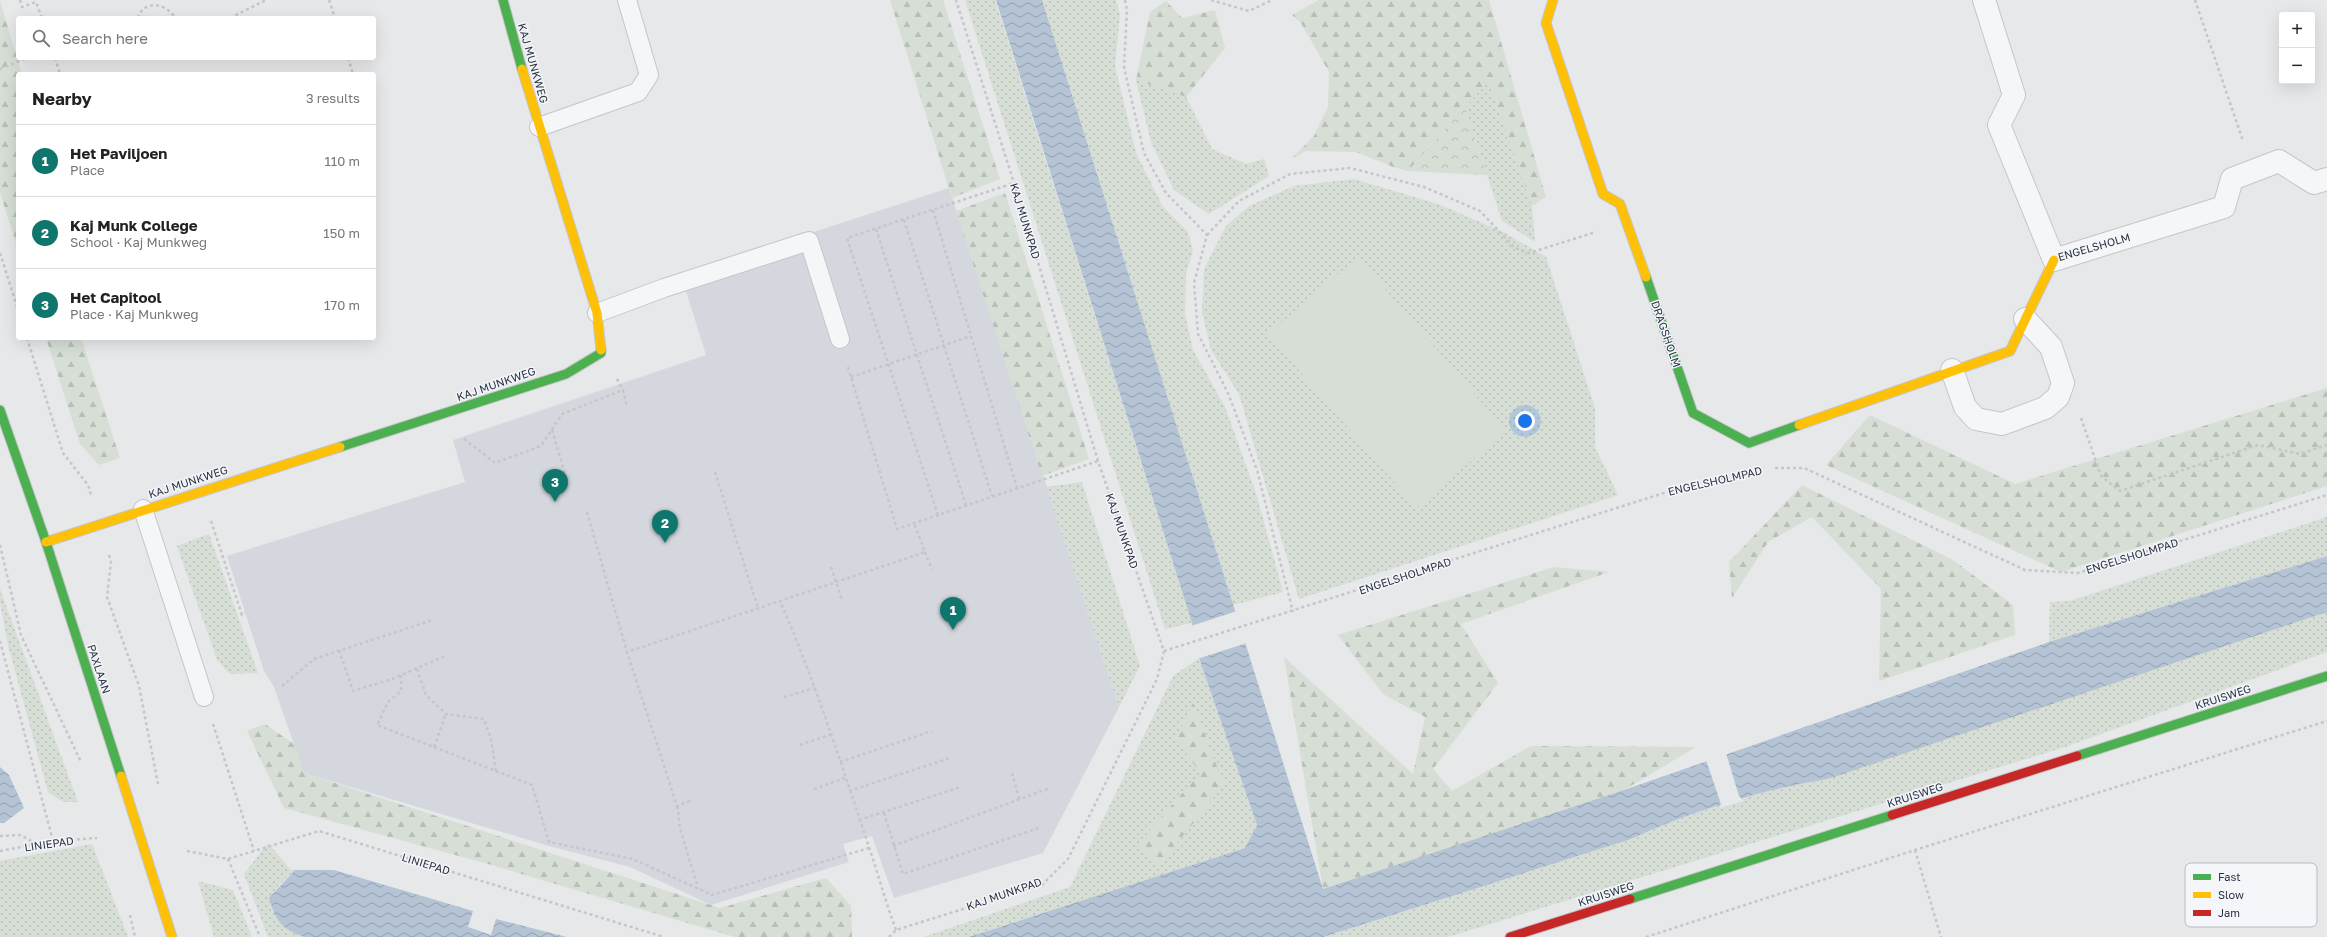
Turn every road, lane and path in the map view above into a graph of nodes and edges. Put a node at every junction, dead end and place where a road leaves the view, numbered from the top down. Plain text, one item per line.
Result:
1 (20, 0) edge
2 (266, 0) edge
3 (329, 0) edge
4 (503, 0) edge
5 (627, 0) edge
6 (956, 0) edge
7 (1126, 0) edge
8 (1211, 0) edge
9 (1272, 0) edge
10 (1553, 0) edge
11 (1984, 0) edge
12 (2194, 0) edge
13 (41, 16) edge
14 (138, 16) edge
15 (174, 16) edge
16 (234, 16) edge
17 (334, 16) edge
18 (22, 60) edge
19 (56, 60) edge
20 (349, 60) edge
21 (0, 69) edge
22 (59, 72) edge
23 (352, 72) edge
24 (539, 127) junction
25 (2253, 170) junction
26 (2327, 179) edge
27 (1014, 183) junction
28 (933, 210) junction
29 (904, 220) junction
30 (1627, 222) junction
31 (876, 229) junction
32 (1207, 235) junction
33 (0, 253) edge
34 (2054, 260) junction
35 (16, 304) edge
36 (598, 313) junction
37 (2025, 319) junction
38 (971, 336) junction
39 (840, 339) joint
40 (28, 340) edge
41 (944, 345) junction
42 (916, 355) junction
43 (888, 364) junction
44 (1952, 370) junction
45 (851, 377) junction
46 (2058, 397) junction
47 (627, 407) dead end
48 (452, 412) junction
49 (1, 416) edge
50 (552, 430) junction
51 (2327, 445) edge
52 (1098, 460) junction
53 (1774, 468) dead end
54 (715, 472) dead end
55 (1744, 472) dead end
56 (566, 474) dead end
57 (1018, 488) junction
58 (201, 490) junction
59 (2327, 495) edge
60 (992, 496) junction
61 (966, 505) junction
62 (143, 509) junction
63 (587, 512) dead end
64 (938, 515) junction
65 (914, 523) junction
66 (100, 524) junction
67 (46, 542) junction
68 (0, 545) edge
69 (925, 552) junction
70 (831, 567) dead end
71 (932, 570) dead end
72 (836, 582) junction
73 (842, 600) dead end
74 (780, 601) junction
75 (758, 608) junction
76 (1292, 612) junction
77 (245, 613) dead end
78 (433, 620) dead end
79 (0, 641) edge
80 (339, 650) junction
81 (1164, 651) junction
82 (626, 652) junction
83 (445, 656) dead end
84 (417, 669) junction
85 (401, 675) junction
86 (2327, 676) edge
87 (282, 686) dead end
88 (814, 688) junction
89 (784, 696) dead end
90 (204, 697) joint
91 (446, 714) junction
92 (2327, 721) edge
93 (932, 731) dead end
94 (832, 734) junction
95 (800, 745) dead end
96 (434, 747) junction
97 (950, 758) dead end
98 (840, 762) junction
99 (82, 765) dead end
100 (496, 772) junction
101 (1012, 773) dead end
102 (846, 778) junction
103 (961, 787) dead end
104 (1050, 788) dead end
105 (814, 789) dead end
106 (160, 791) dead end
107 (849, 791) junction
108 (690, 801) dead end
109 (1020, 801) junction
110 (677, 806) junction
111 (884, 813) junction
112 (859, 820) junction
113 (1039, 828) dead end
114 (0, 836) edge
115 (97, 838) dead end
116 (53, 841) junction
117 (37, 845) junction
118 (893, 846) junction
119 (869, 848) junction
120 (1915, 850) junction
121 (0, 851) edge
122 (187, 851) dead end
123 (254, 851) junction
124 (228, 859) junction
125 (698, 889) junction
126 (128, 908) dead end
127 (896, 930) junction
128 (135, 937) edge
129 (172, 937) edge
130 (260, 937) edge
131 (664, 937) edge
132 (889, 937) edge
133 (1510, 937) edge
134 (1646, 937) edge
135 (1941, 937) edge

1 - 13 path
2 - 16 path
3 - 17 path
4 - 24 street, KAJ MUNKWEG
5 - 24 lane
6 - 27 path, KAJ MUNKPAD
7 - 32 path
8 - 9 path
10 - 30 street, DRAGSHOLM
11 - 34 street, ENGELSHOLM
12 - 25 path
14 - 15 path
18 - 21 path
19 - 22 path
20 - 23 path
24 - 36 street, KAJ MUNKWEG
25 - 26 street, ENGELSHOLM
25 - 34 street, ENGELSHOLM
27 - 28 path
27 - 52 path, KAJ MUNKPAD
28 - 29 path
28 - 38 path
29 - 31 path
29 - 41 path
30 - 32 path
30 - 44 street, DRAGSHOLM
31 - 42 path
31 - 43 path
32 - 76 path
33 - 35 path
34 - 37 street, DRAGSHOLM
36 - 39 lane
36 - 48 street, KAJ MUNKWEG
37 - 44 street, DRAGSHOLM
37 - 46 street
38 - 41 path
38 - 57 path
39 - 45 path
40 - 66 path
41 - 42 path
41 - 60 path
42 - 43 path
42 - 61 path
43 - 45 path
43 - 64 path
44 - 46 street
45 - 65 path
46 - 51 path
47 - 50 path
48 - 50 path
48 - 58 street, KAJ MUNKWEG
49 - 67 street, PAXLAAN
50 - 56 path
52 - 57 path
52 - 81 path, KAJ MUNKPAD
53 - 59 path, ENGELSHOLMPAD
54 - 75 path
55 - 76 path, ENGELSHOLMPAD
57 - 60 path
58 - 62 street, KAJ MUNKWEG
58 - 77 path
60 - 61 path
61 - 64 path
62 - 66 street, KAJ MUNKWEG
62 - 90 lane
63 - 82 path
64 - 65 path
65 - 69 path
66 - 67 street, KAJ MUNKWEG
66 - 106 path
67 - 129 street, PAXLAAN
68 - 99 path
69 - 71 path
69 - 72 path
70 - 72 path
72 - 73 path
72 - 74 path
74 - 75 path
74 - 88 path
75 - 82 path
76 - 81 path, ENGELSHOLMPAD
78 - 80 path
79 - 116 path
80 - 85 path
80 - 87 path
81 - 127 path, KAJ MUNKPAD
82 - 110 path
83 - 84 path
84 - 85 path
84 - 91 path
85 - 96 path
86 - 133 street, KRUISWEG
88 - 89 path
88 - 94 path
90 - 123 path
91 - 96 path
91 - 100 path
92 - 120 path
93 - 98 path
94 - 95 path
94 - 98 path
96 - 100 path
97 - 107 path
98 - 102 path
100 - 125 path
101 - 109 path
102 - 105 path
102 - 107 path
103 - 111 path
104 - 109 path
107 - 112 path
108 - 110 path
109 - 118 path
110 - 125 path
111 - 112 path
111 - 118 path
112 - 119 path
113 - 118 path
114 - 117 path
115 - 116 path, LINIEPAD
116 - 117 path, LINIEPAD
117 - 121 path, LINIEPAD
119 - 125 path
119 - 127 path
120 - 134 path
120 - 135 path
122 - 124 path, LINIEPAD
123 - 124 path, LINIEPAD
123 - 131 path, LINIEPAD
124 - 130 path
126 - 128 path
127 - 132 path, KAJ MUNKPAD

